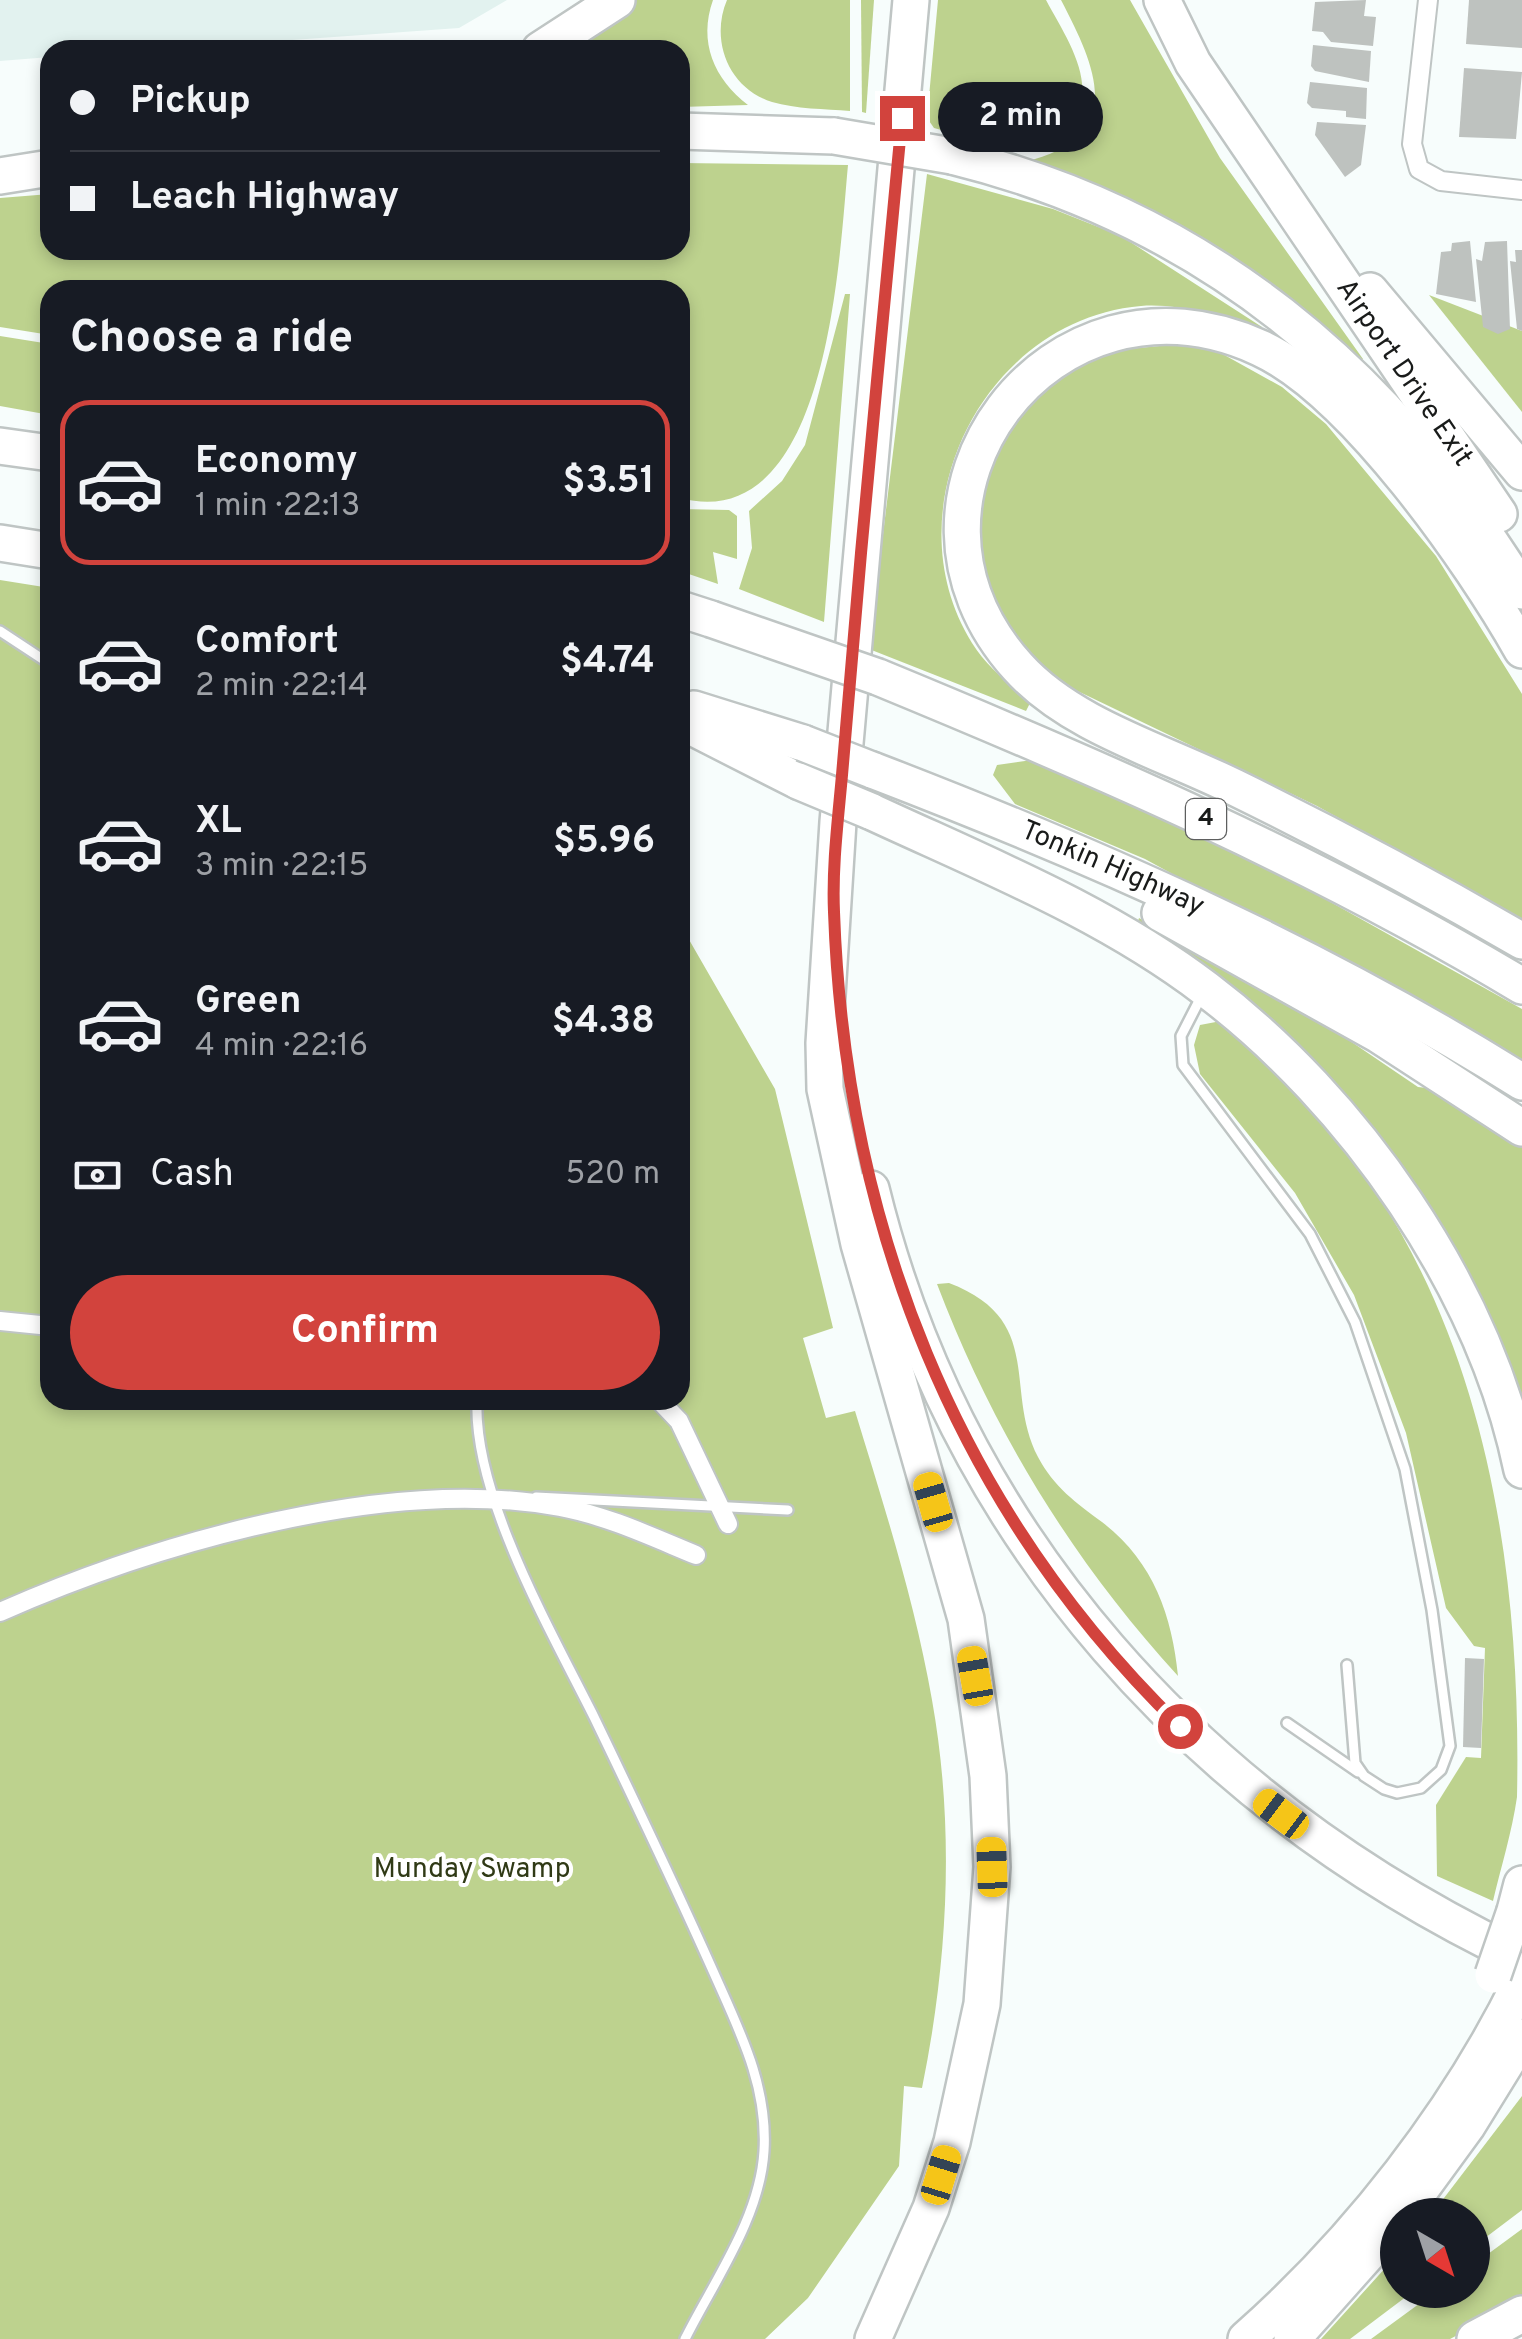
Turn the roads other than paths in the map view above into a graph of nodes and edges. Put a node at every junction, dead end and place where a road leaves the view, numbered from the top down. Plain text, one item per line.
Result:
1 (617, 0) edge
2 (903, 0) edge
3 (912, 0) edge
4 (1162, 0) edge
5 (1428, 0) edge
6 (555, 40) edge
7 (907, 50) junction
8 (690, 131) edge
9 (40, 170) edge
10 (40, 176) edge
11 (0, 178) edge
12 (1522, 190) edge
13 (1281, 195) junction
14 (0, 446) edge
15 (40, 452) edge
16 (1522, 472) edge
17 (0, 544) edge
18 (40, 550) edge
19 (1522, 554) edge
20 (1522, 591) edge
21 (696, 614) edge
22 (0, 631) edge
23 (1522, 650) edge
24 (40, 657) edge
25 (690, 708) edge
26 (690, 726) edge
27 (943, 798) junction
28 (834, 907) junction
29 (1522, 941) edge
30 (1522, 986) edge
31 (1206, 989) junction
32 (1522, 1082) edge
33 (1522, 1128) edge
34 (0, 1320) edge
35 (40, 1325) edge
36 (477, 1410) edge
37 (669, 1410) edge
38 (1522, 1470) edge
39 (497, 1499) junction
40 (719, 1505) junction
41 (788, 1510) dead end
42 (728, 1524) dead end
43 (696, 1555) dead end
44 (0, 1612) edge
45 (1347, 1666) dead end
46 (1287, 1723) dead end
47 (1364, 1776) junction
48 (1518, 1897) edge
49 (1514, 1975) edge
50 (1522, 2037) edge
51 (1415, 2198) edge
52 (1380, 2240) edge
53 (1522, 2314) edge
54 (685, 2339) edge
55 (874, 2339) edge
56 (1246, 2339) edge
57 (1292, 2339) edge
58 (1474, 2339) edge

1 - 6 highway
2 - 7 highway
3 - 7 highway
4 - 13 highway
5 - 12 street
7 - 28 highway
8 - 20 highway, bridge
9 - 11 highway
10 - 11 highway
13 - 16 highway
13 - 19 highway, Airport Drive Exit
14 - 15 highway
17 - 18 highway
21 - 30 highway, 4, bridge
22 - 24 lane
23 - 29 highway
25 - 27 highway, Tonkin Highway, bridge
26 - 31 highway, bridge
27 - 32 highway, Tonkin Highway
27 - 33 highway
28 - 49 highway
28 - 55 highway
31 - 38 highway
31 - 47 lane
34 - 35 street
36 - 39 lane
37 - 40 street
39 - 40 lane
39 - 43 street
39 - 44 street
39 - 54 lane
40 - 41 lane
40 - 42 street
45 - 47 lane
46 - 47 lane
48 - 49 highway, bridge
49 - 56 highway
50 - 51 highway
52 - 57 highway
53 - 58 highway

